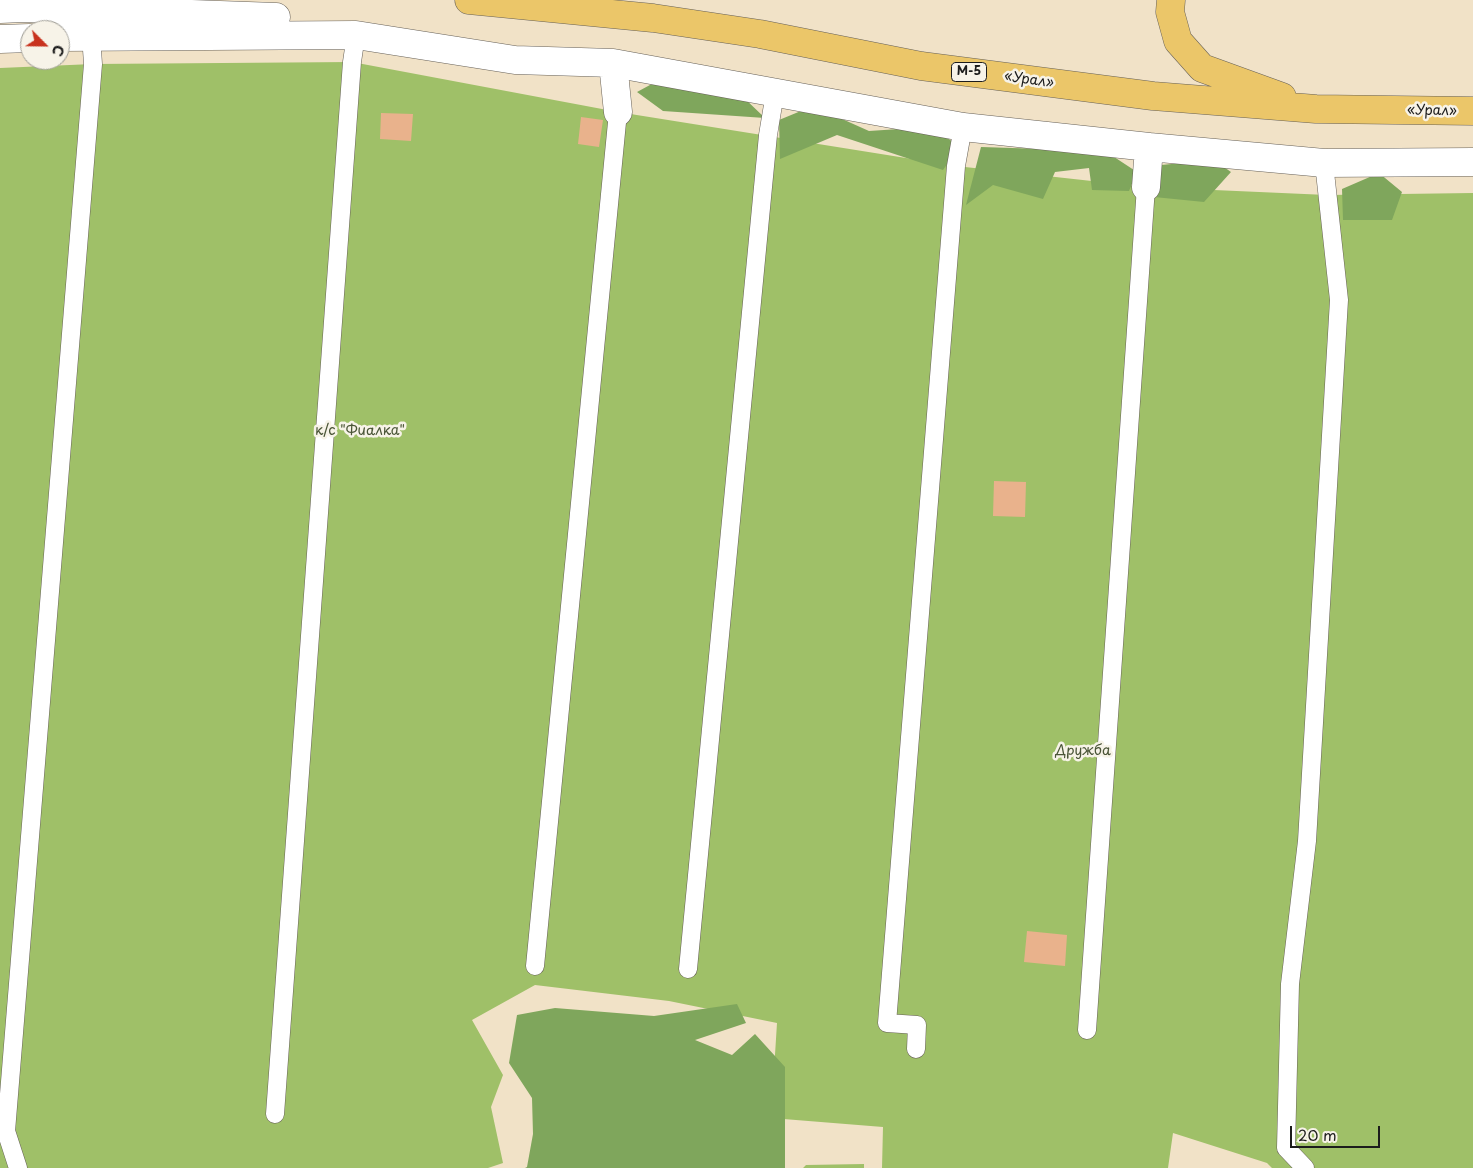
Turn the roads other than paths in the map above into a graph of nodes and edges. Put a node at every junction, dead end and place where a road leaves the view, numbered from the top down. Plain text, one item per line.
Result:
1 (469, 0) edge
2 (1171, 0) edge
3 (0, 9) edge
4 (91, 35) junction
5 (356, 35) junction
6 (70, 36) edge
7 (20, 38) edge
8 (0, 39) edge
9 (613, 63) junction
10 (775, 93) junction
11 (1316, 109) junction
12 (1473, 111) edge
13 (618, 112) joint
14 (963, 127) junction
15 (1149, 147) junction
16 (1473, 162) edge
17 (1324, 163) junction
18 (1146, 187) joint
19 (535, 966) dead end
20 (688, 969) dead end
21 (1087, 1030) dead end
22 (916, 1049) dead end
23 (275, 1114) dead end
24 (18, 1168) edge
25 (1305, 1168) edge

1 - 11 highway, «Урал» / М-5
2 - 11 highway
3 - 5 street
4 - 5 street
4 - 6 street
4 - 24 lane
5 - 9 street
5 - 23 lane
7 - 8 street
9 - 10 street
9 - 13 street
10 - 14 street
10 - 20 lane
11 - 12 highway, «Урал» / М-5
13 - 19 lane
14 - 15 street
14 - 22 lane
15 - 17 street
15 - 18 street
16 - 17 street
17 - 25 lane
18 - 21 lane

